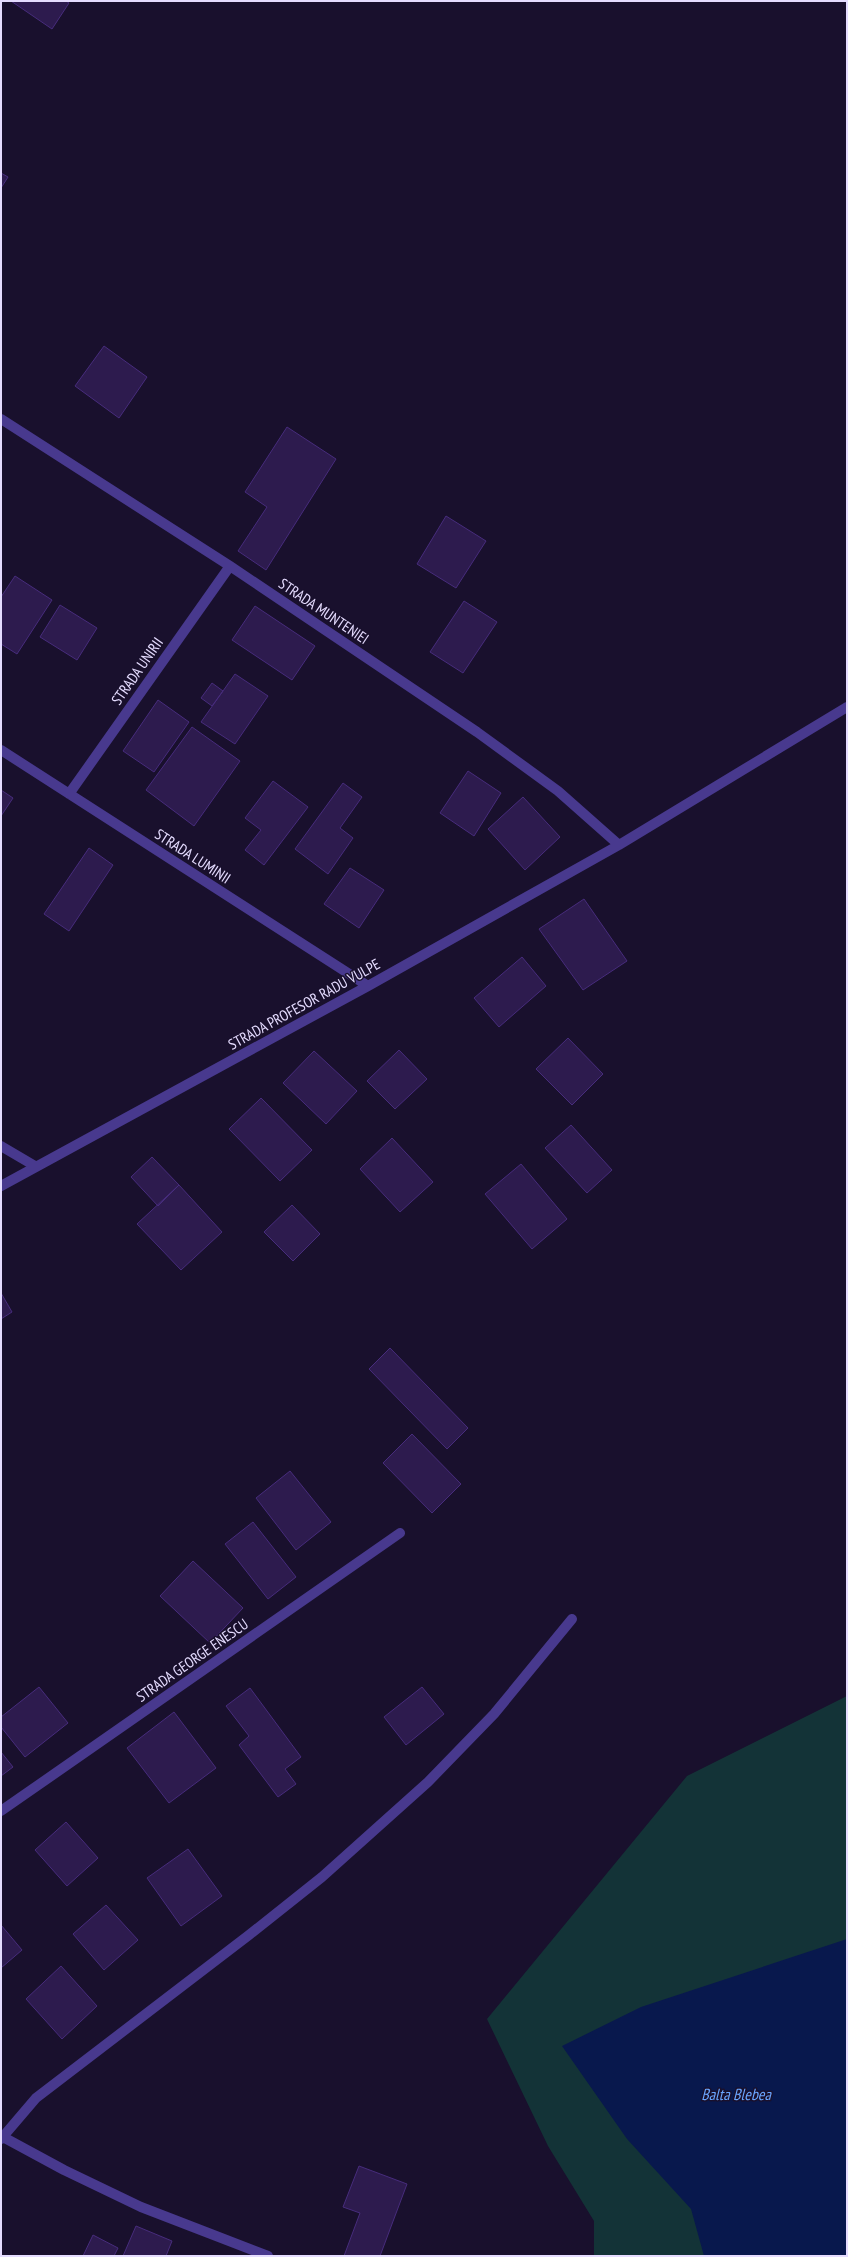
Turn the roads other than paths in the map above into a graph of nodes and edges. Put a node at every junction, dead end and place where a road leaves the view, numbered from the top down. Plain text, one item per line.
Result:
1 (1, 419) edge
2 (230, 566) junction
3 (847, 707) edge
4 (1, 750) edge
5 (69, 794) junction
6 (619, 845) junction
7 (368, 986) junction
8 (1, 1146) edge
9 (35, 1166) junction
10 (1, 1186) edge
11 (400, 1533) dead end
12 (572, 1619) dead end
13 (1, 1811) edge
14 (2, 2138) edge
15 (268, 2256) edge

1 - 2 street, STRADA MUNTENIEI
2 - 5 street, STRADA UNIRII
2 - 6 street, STRADA MUNTENIEI
3 - 6 street, STRADA PROFESOR RADU VULPE
4 - 5 street, STRADA LUMINII
5 - 7 street, STRADA LUMINII
6 - 7 street, STRADA PROFESOR RADU VULPE
7 - 9 street, STRADA PROFESOR RADU VULPE
8 - 9 street
9 - 10 street, STRADA PROFESOR RADU VULPE
11 - 13 street, STRADA GEORGE ENESCU
12 - 14 street
14 - 15 street

